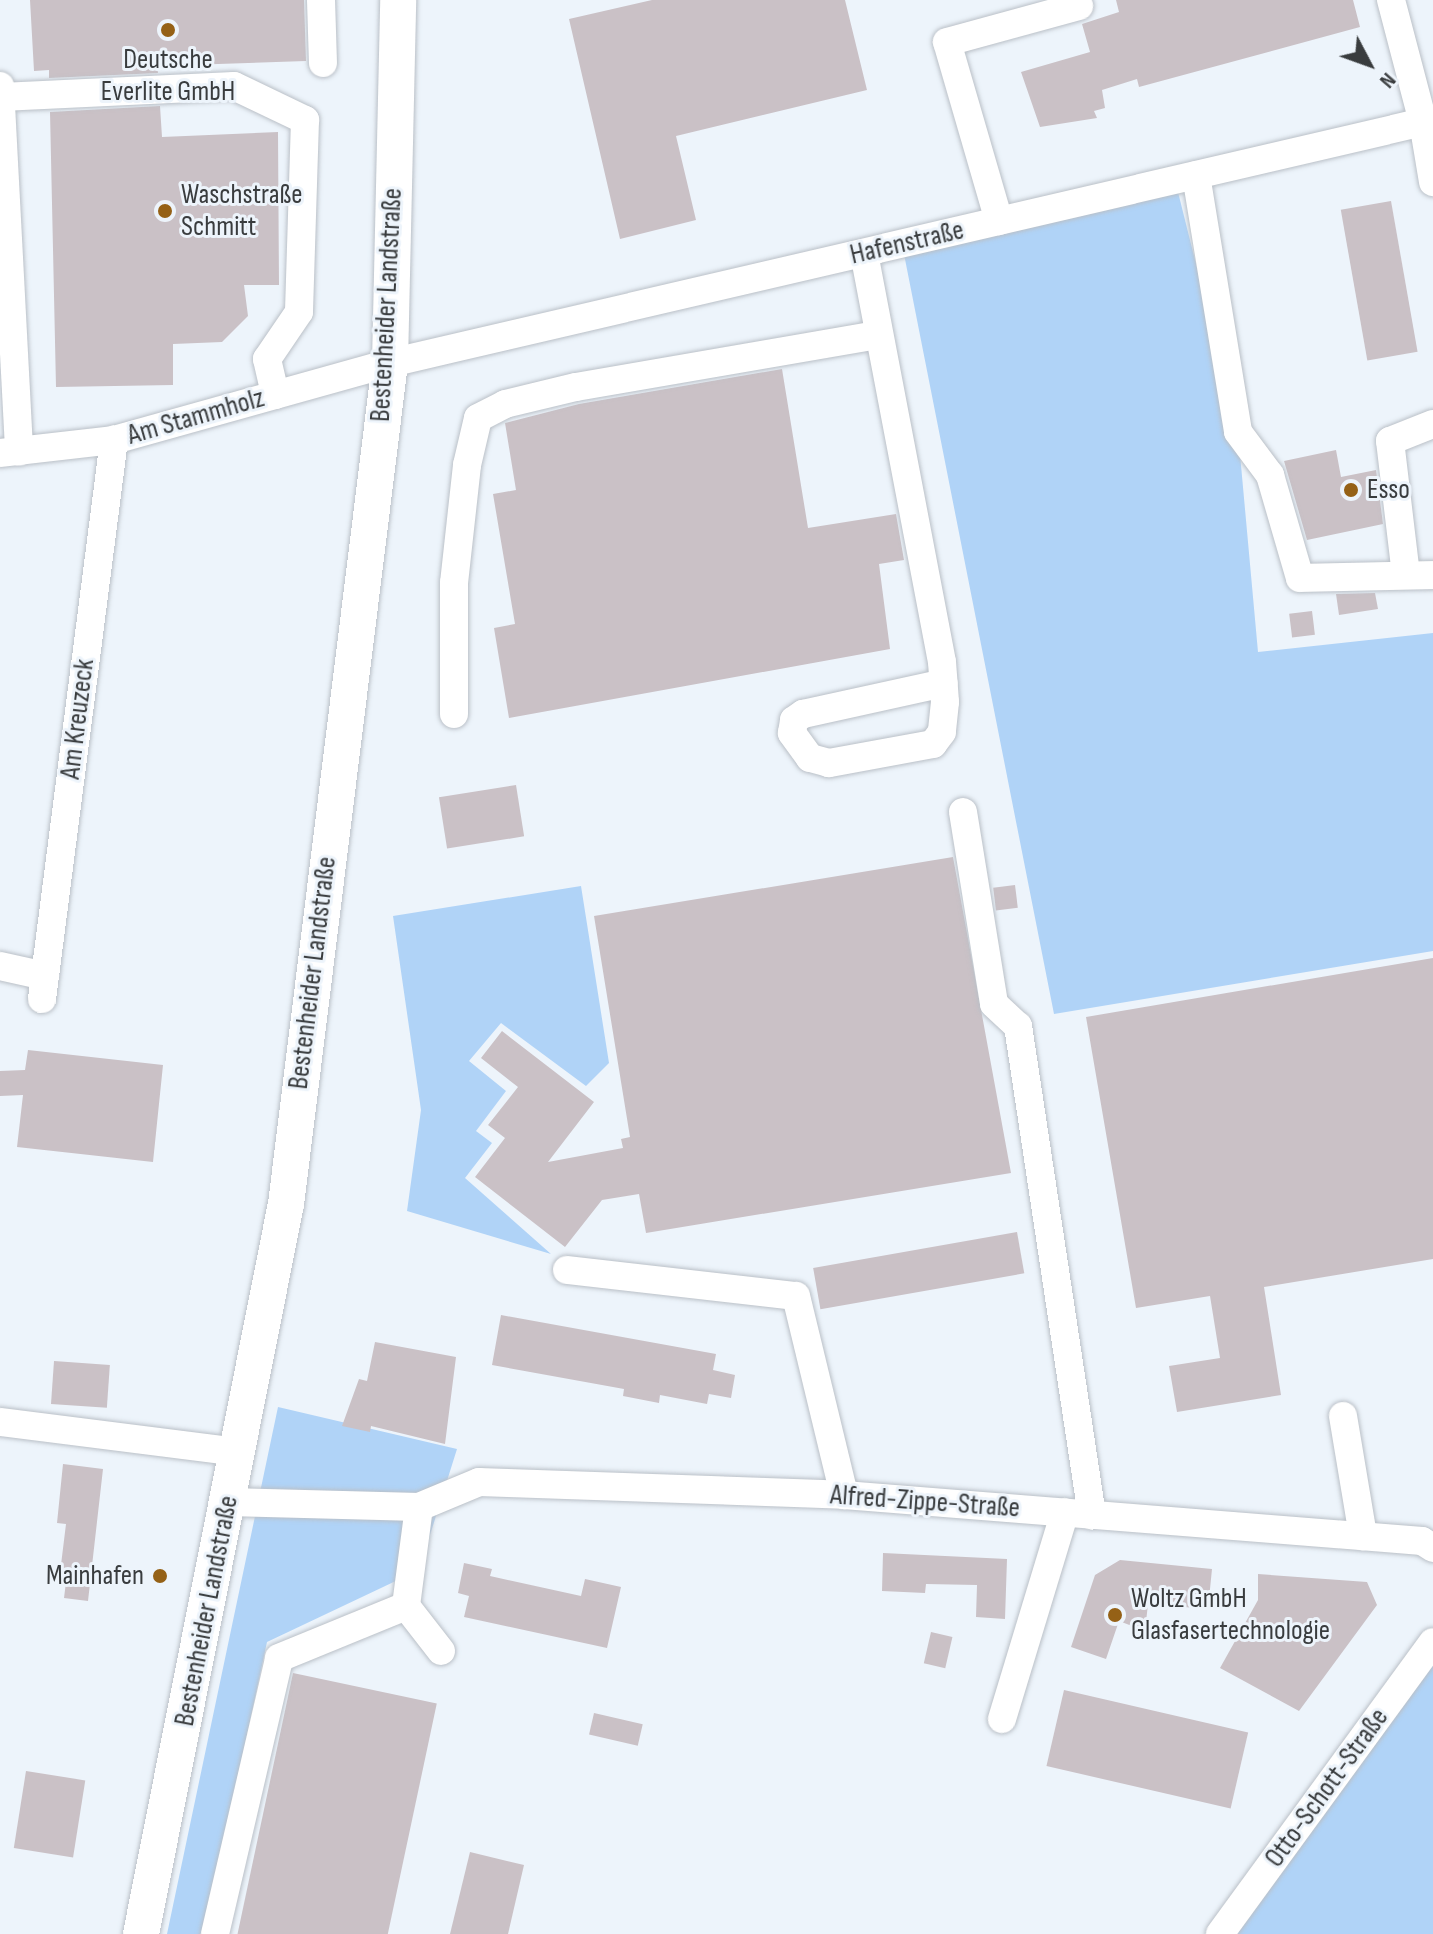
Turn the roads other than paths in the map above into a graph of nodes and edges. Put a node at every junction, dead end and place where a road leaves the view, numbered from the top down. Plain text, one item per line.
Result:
1 (321, 0) edge
2 (398, 0) edge
3 (1391, 0) edge
4 (1079, 6) dead end
5 (323, 63) dead end
6 (0, 86) edge
7 (1, 97) edge
8 (1428, 120) edge
9 (1196, 175) junction
10 (1433, 182) edge
11 (999, 221) junction
12 (864, 253) junction
13 (877, 335) junction
14 (390, 363) junction
15 (275, 395) junction
16 (1433, 424) edge
17 (114, 440) junction
18 (10, 453) edge
19 (1420, 575) edge
20 (944, 683) junction
21 (454, 714) dead end
22 (963, 812) dead end
23 (0, 966) edge
24 (567, 1270) dead end
25 (1343, 1416) dead end
26 (0, 1422) edge
27 (237, 1452) junction
28 (844, 1495) junction
29 (228, 1502) junction
30 (419, 1507) junction
31 (1078, 1514) junction
32 (1363, 1536) junction
33 (1433, 1548) edge
34 (406, 1606) junction
35 (1433, 1642) edge
36 (441, 1651) dead end
37 (1002, 1719) dead end
38 (141, 1934) edge
39 (215, 1934) edge
40 (1220, 1934) edge

1 - 5 street
2 - 14 main road, Bestenheider Landstraße
3 - 8 street
4 - 11 street
6 - 7 street
7 - 15 street
7 - 18 street
8 - 9 street, Hafenstraße
8 - 10 street
9 - 11 street, Hafenstraße
9 - 19 street
11 - 12 street, Hafenstraße
12 - 13 street
12 - 14 street, Hafenstraße
13 - 20 street
13 - 21 street
14 - 15 street, Am Stammholz
14 - 27 main road, Bestenheider Landstraße
15 - 17 street, Am Stammholz
16 - 19 street
17 - 18 street, Am Stammholz
17 - 23 street, Am Kreuzeck
20 - 20 street
22 - 31 street
24 - 28 street
25 - 32 street
26 - 27 street
27 - 29 main road, Bestenheider Landstraße
28 - 30 street, Alfred-Zippe-Straße
28 - 31 street, Alfred-Zippe-Straße
29 - 30 street
29 - 38 main road, Bestenheider Landstraße
30 - 34 street
31 - 32 street, Alfred-Zippe-Straße
31 - 37 street
32 - 33 street, Alfred-Zippe-Straße
34 - 36 street
34 - 39 street
35 - 40 street, Otto-Schott-Straße

